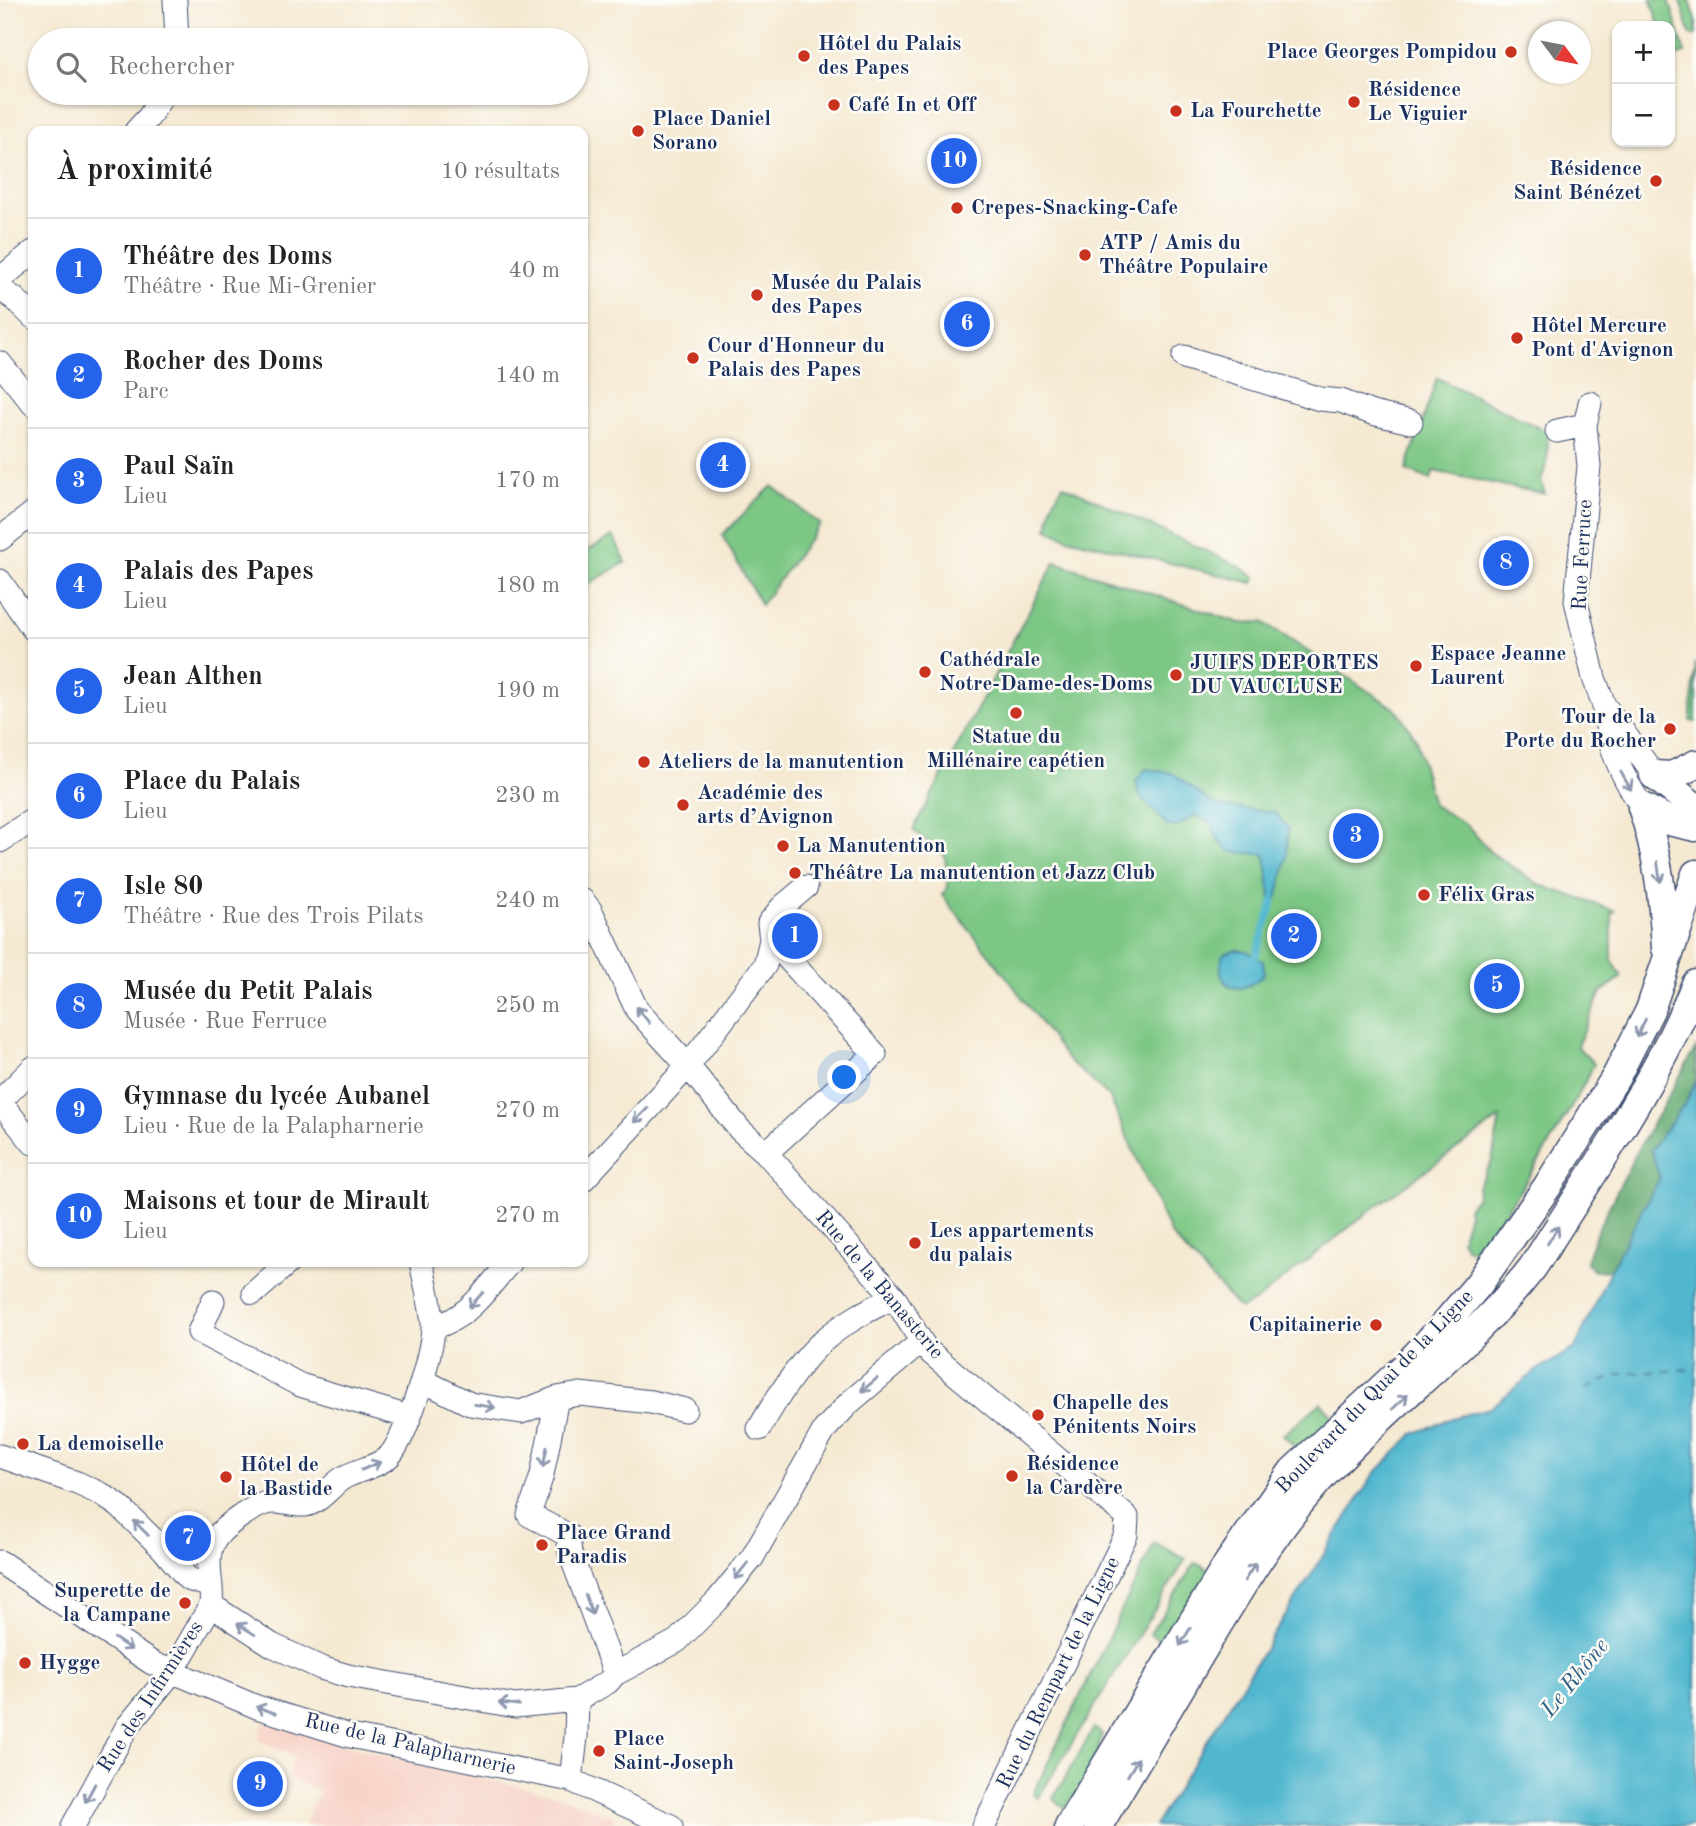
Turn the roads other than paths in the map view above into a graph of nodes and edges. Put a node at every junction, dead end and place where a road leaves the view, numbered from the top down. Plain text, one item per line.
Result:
1 (175, 0) edge
2 (176, 28) edge
3 (156, 105) edge
4 (141, 126) edge
5 (28, 257) edge
6 (0, 279) edge
7 (0, 289) edge
8 (28, 313) edge
9 (1184, 356) dead end
10 (0, 363) edge
11 (28, 398) edge
12 (1590, 403) dead end
13 (1410, 422) dead end
14 (1585, 425) junction
15 (1557, 431) dead end
16 (28, 517) edge
17 (0, 539) edge
18 (0, 581) edge
19 (28, 622) edge
20 (1604, 705) junction
21 (1696, 764) edge
22 (1654, 775) junction
23 (1642, 807) junction
24 (1696, 808) edge
25 (28, 823) edge
26 (1696, 827) edge
27 (0, 841) edge
28 (1696, 874) edge
29 (806, 887) dead end
30 (588, 907) edge
31 (771, 940) junction
32 (1667, 965) junction
33 (1696, 984) edge
34 (688, 1066) junction
35 (28, 1073) edge
36 (0, 1101) edge
37 (28, 1137) edge
38 (766, 1153) junction
39 (588, 1175) edge
40 (283, 1267) edge
41 (422, 1267) edge
42 (506, 1267) edge
43 (254, 1293) dead end
44 (894, 1297) junction
45 (213, 1301) dead end
46 (434, 1327) junction
47 (921, 1342) junction
48 (422, 1380) junction
49 (557, 1398) junction
50 (685, 1410) dead end
51 (409, 1417) junction
52 (759, 1429) dead end
53 (0, 1456) edge
54 (1127, 1517) joint
55 (0, 1562) edge
56 (211, 1596) junction
57 (173, 1671) junction
58 (615, 1674) junction
59 (577, 1700) junction
60 (571, 1780) junction
61 (634, 1818) edge
62 (73, 1826) edge
63 (671, 1826) edge
64 (984, 1826) edge
65 (1069, 1826) edge
66 (1098, 1826) edge

1 - 2 street
3 - 4 street
5 - 6 street
7 - 8 street
9 - 13 street
10 - 11 street
12 - 14 street, Rue Ferruce
14 - 15 street
14 - 20 street, Rue Ferruce
16 - 17 street
18 - 19 street
20 - 22 street, Rue Ferruce
20 -> 23 street, Rue Ferruce
21 - 22 main road
22 - 24 main road
23 - 26 main road
23 -> 32 main road
25 - 27 street
28 - 32 main road, Boulevard du Quai de la Ligne
29 - 31 street
34 -> 30 street, Rue de la Banasterie
31 - 34 street
31 - 38 street
32 -> 65 main road, Boulevard du Quai de la Ligne
66 -> 33 main road, Boulevard du Quai de la Ligne
34 - 38 street, Rue de la Banasterie
34 -> 39 street
35 - 36 street
36 - 37 street
38 - 44 street, Rue de la Banasterie
40 - 43 street
41 - 46 street
42 -> 46 street
44 - 47 street, Rue de la Banasterie
44 - 52 street
45 - 51 street
46 - 48 street
47 - 54 street, Rue de la Banasterie
47 -> 58 street
48 -> 49 street
48 - 51 street
49 - 50 street
49 -> 58 street
56 -> 51 street
56 -> 53 street
54 - 64 street, Rue du Rempart de la Ligne
55 -> 57 street, Rue de la Palapharnerie
56 - 57 street, Rue des Infirmières
59 -> 56 street
60 -> 57 street, Rue de la Palapharnerie
57 -> 62 street, Rue des Infirmières
58 - 59 street
59 - 60 street
60 - 61 street, Rue de la Palapharnerie
61 - 63 street

